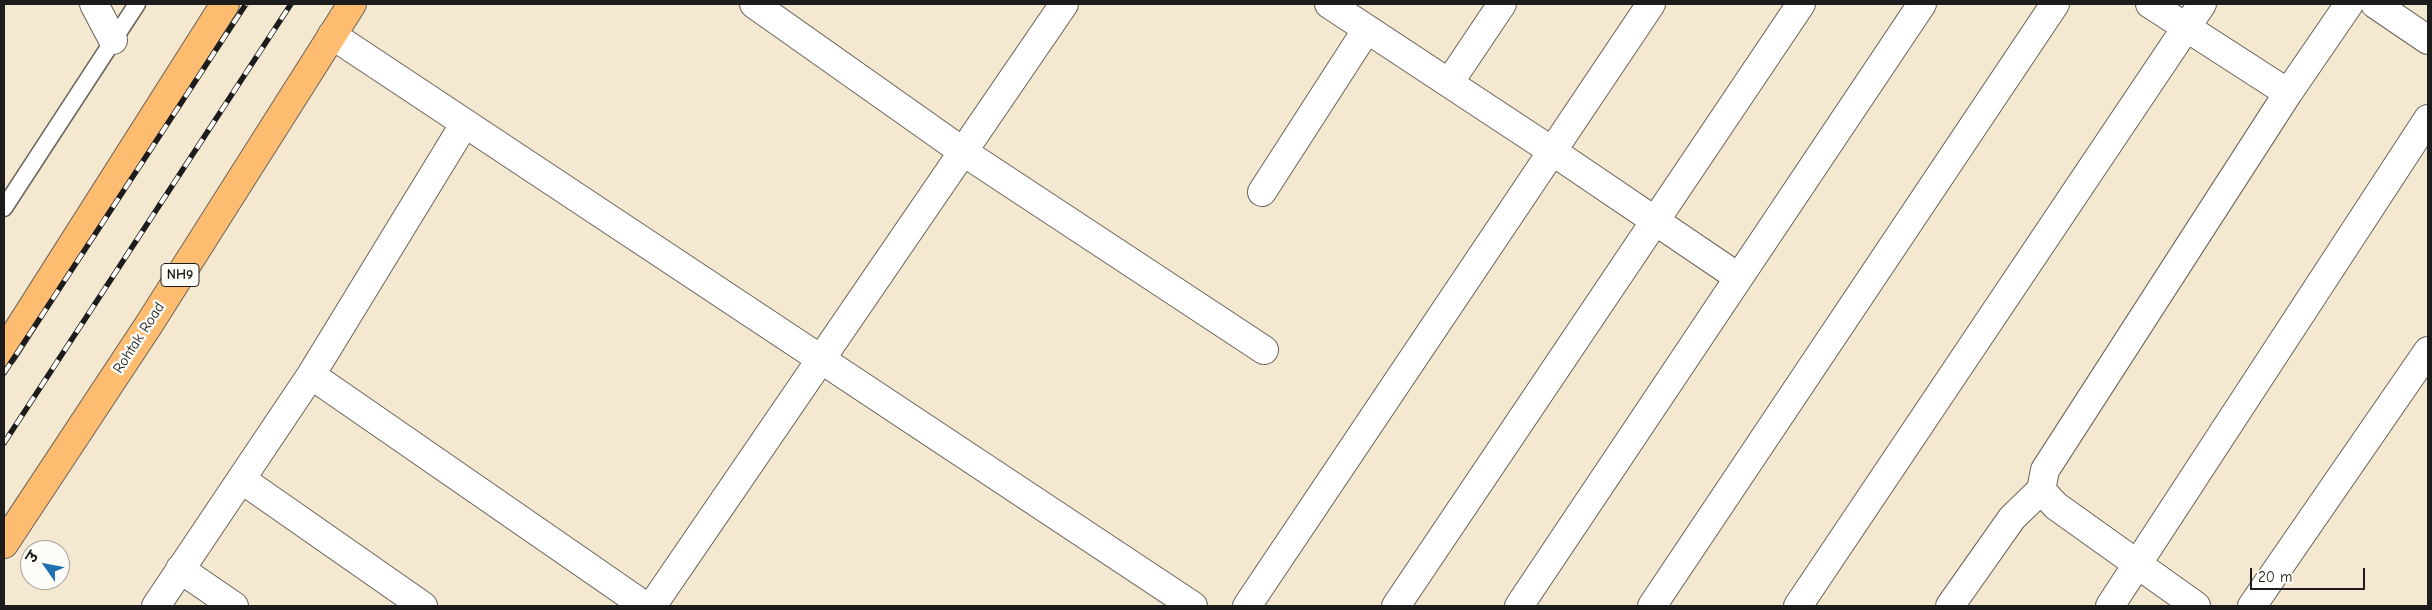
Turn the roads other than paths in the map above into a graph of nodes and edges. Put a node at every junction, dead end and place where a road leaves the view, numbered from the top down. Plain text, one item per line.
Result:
1 (94, 4) edge
2 (137, 4) edge
3 (225, 4) edge
4 (352, 4) edge
5 (754, 4) edge
6 (1064, 4) edge
7 (1329, 4) edge
8 (1502, 4) edge
9 (1651, 4) edge
10 (1800, 4) edge
11 (1922, 4) edge
12 (2055, 4) edge
13 (2150, 4) edge
14 (2202, 4) edge
15 (2349, 4) edge
16 (2375, 4) edge
17 (2186, 27) junction
18 (1367, 29) junction
19 (332, 35) junction
20 (113, 40) junction
21 (2428, 40) edge
22 (1449, 83) junction
23 (2288, 92) junction
24 (2428, 119) edge
25 (465, 123) junction
26 (962, 151) junction
27 (1552, 151) junction
28 (1262, 192) dead end
29 (4, 208) edge
30 (1655, 220) junction
31 (1738, 277) junction
32 (1264, 350) dead end
33 (2428, 351) edge
34 (4, 352) edge
35 (820, 359) junction
36 (311, 374) junction
37 (240, 479) junction
38 (2041, 490) junction
39 (4, 544) edge
40 (2138, 565) junction
41 (180, 569) junction
42 (156, 606) edge
43 (234, 606) edge
44 (423, 606) edge
45 (645, 606) edge
46 (652, 606) edge
47 (1194, 606) edge
48 (1247, 606) edge
49 (1396, 606) edge
50 (1519, 606) edge
51 (1652, 606) edge
52 (1798, 606) edge
53 (1950, 606) edge
54 (2110, 606) edge
55 (2196, 606) edge
56 (2252, 606) edge

1 - 20 street
2 - 20 lane
3 - 34 highway
4 - 19 highway, Rohtak Road / NH9
5 - 26 street
6 - 26 street
7 - 18 street
8 - 22 street
9 - 27 street
10 - 30 street
11 - 31 street
12 - 51 street
13 - 17 street
14 - 17 street
15 - 23 street
16 - 21 street
17 - 23 street
17 - 52 street
18 - 22 street
18 - 28 street
19 - 25 street
19 - 39 highway, Rohtak Road / NH9
20 - 29 lane
22 - 27 street
23 - 38 street
24 - 40 street
25 - 35 street
25 - 36 street
26 - 32 street
26 - 35 street
27 - 30 street
27 - 48 street
30 - 31 street
30 - 49 street
31 - 50 street
33 - 56 street
35 - 46 street
35 - 47 street
36 - 37 street
36 - 45 street
37 - 41 street
37 - 44 street
38 - 40 street
38 - 53 street
40 - 54 street
40 - 55 street
41 - 42 street
41 - 43 street

